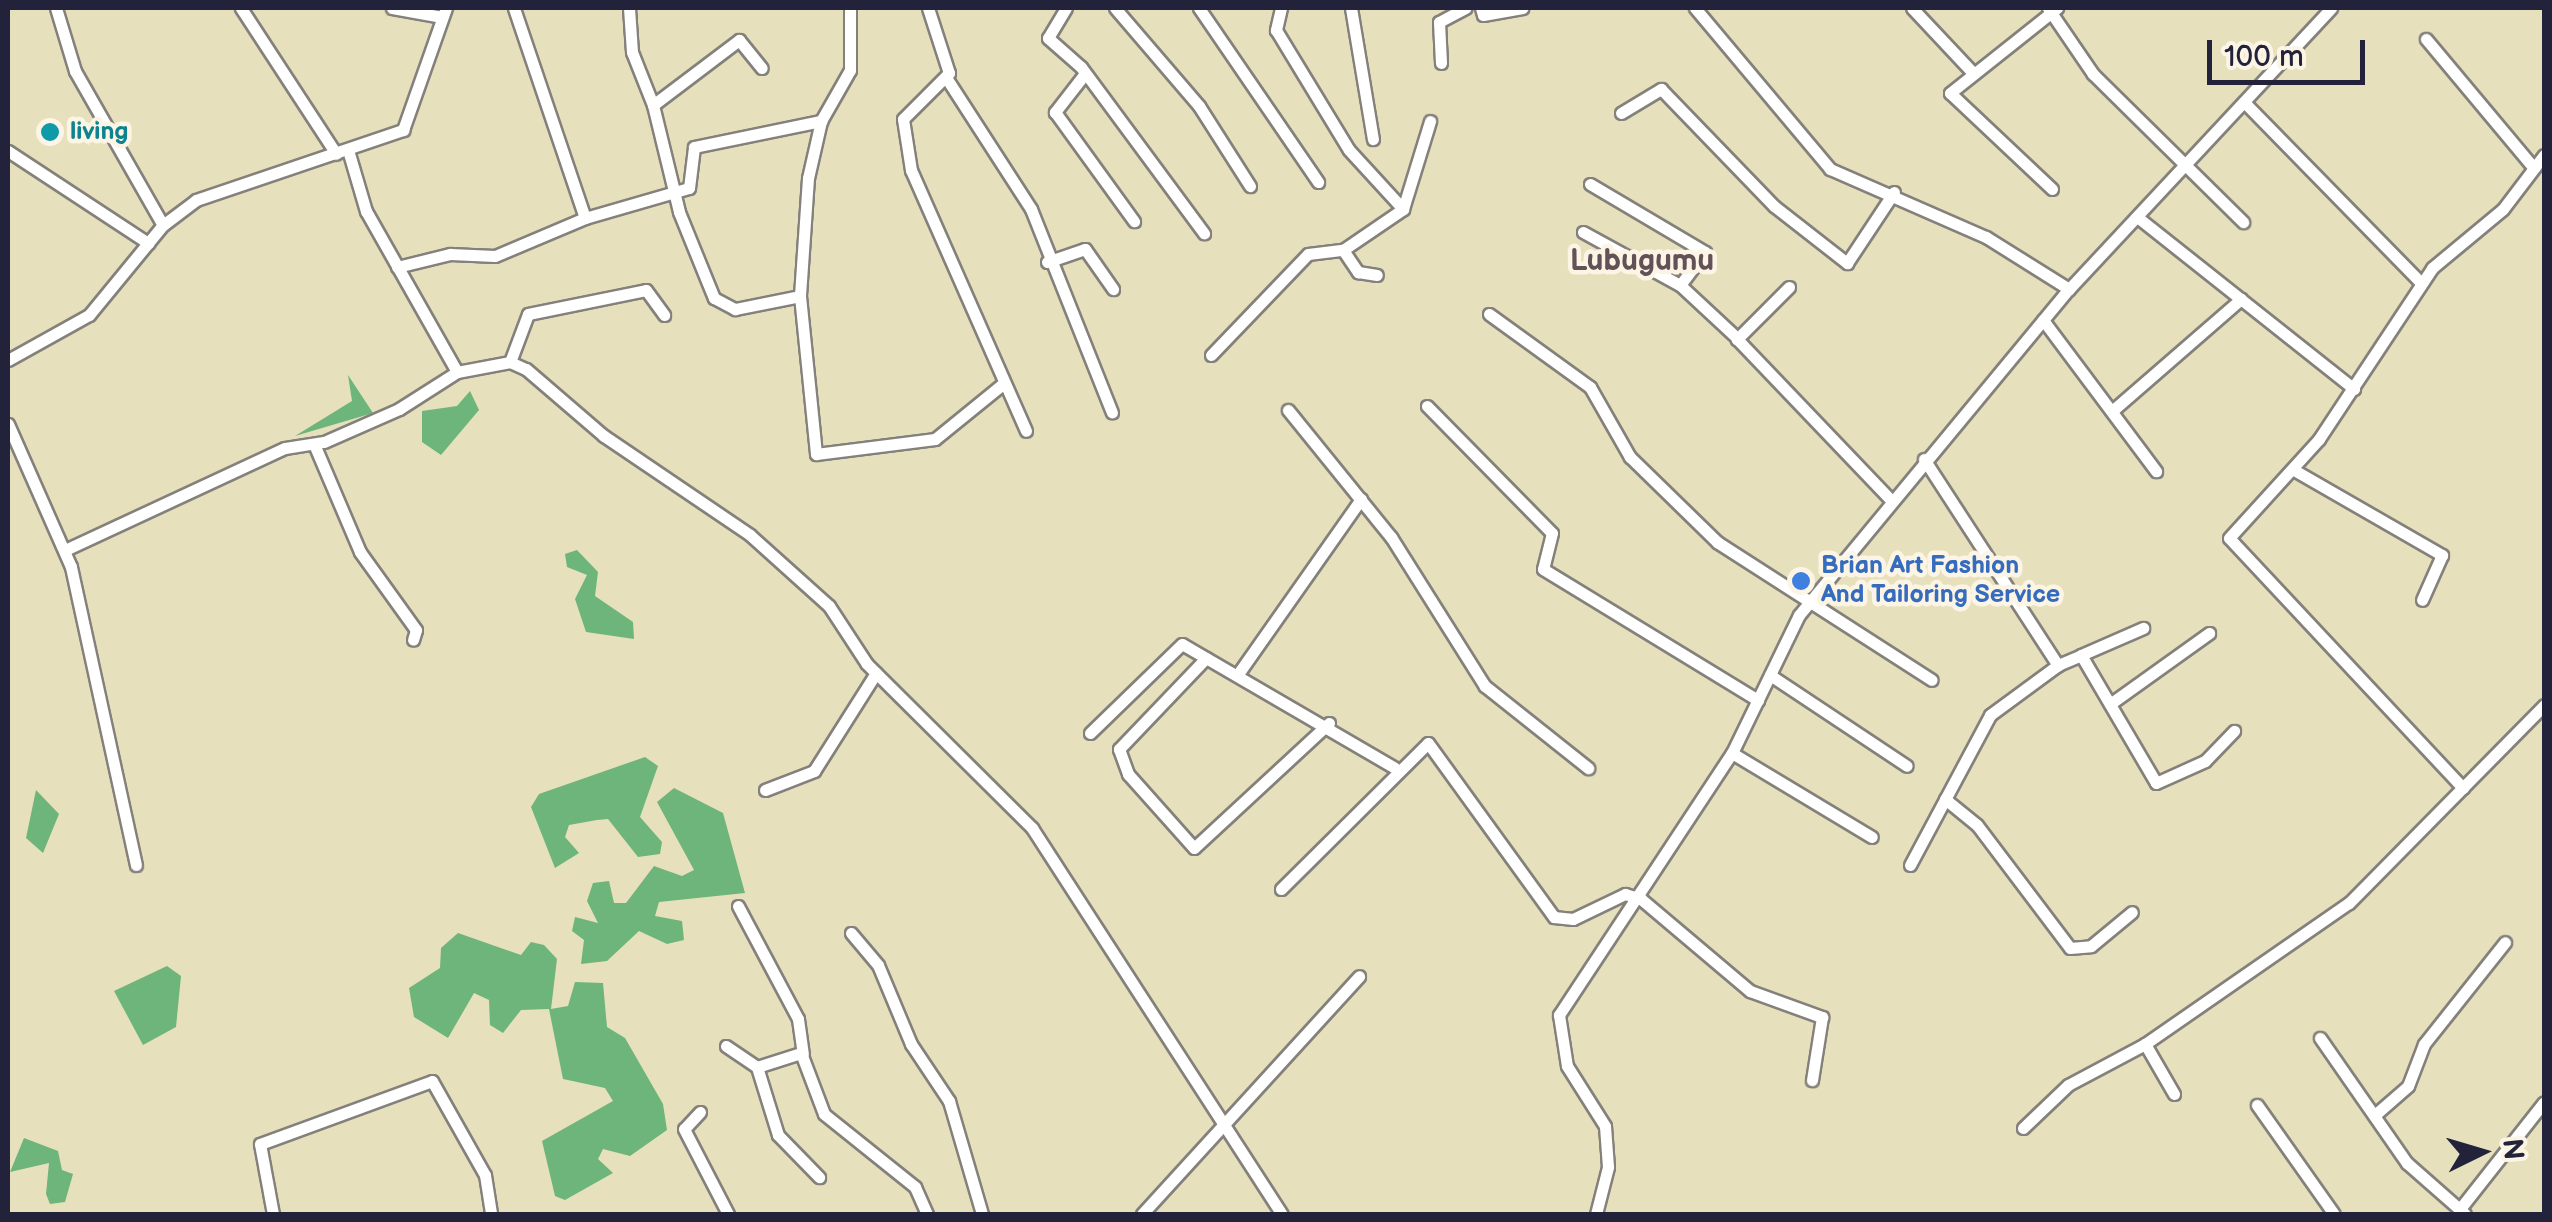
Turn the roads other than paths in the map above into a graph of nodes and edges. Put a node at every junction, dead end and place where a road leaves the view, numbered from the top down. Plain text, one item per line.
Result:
1 (56, 8) edge
2 (242, 8) edge
3 (392, 8) edge
4 (514, 8) edge
5 (630, 8) edge
6 (850, 8) edge
7 (928, 8) edge
8 (1066, 8) edge
9 (1115, 8) edge
10 (1199, 8) edge
11 (1281, 8) edge
12 (1351, 8) edge
13 (1465, 8) edge
14 (1481, 8) edge
15 (1522, 8) edge
16 (1694, 8) edge
17 (1912, 8) edge
18 (2330, 8) edge
19 (2051, 10) edge
20 (444, 12) edge
21 (2426, 39) dead end
22 (1440, 63) dead end
23 (762, 68) dead end
24 (1973, 73) junction
25 (1084, 76) junction
26 (946, 79) junction
27 (2244, 102) junction
28 (653, 105) junction
29 (1621, 113) dead end
30 (821, 121) junction
31 (1430, 121) dead end
32 (1374, 139) dead end
33 (8, 151) edge
34 (342, 152) junction
35 (2544, 155) edge
36 (2534, 168) junction
37 (2180, 169) junction
38 (1318, 182) dead end
39 (1590, 184) dead end
40 (1250, 186) dead end
41 (2052, 189) dead end
42 (678, 192) junction
43 (1894, 192) junction
44 (1403, 209) junction
45 (585, 218) junction
46 (2141, 220) junction
47 (1134, 221) dead end
48 (2243, 222) dead end
49 (163, 225) junction
50 (1204, 232) dead end
51 (1583, 232) dead end
52 (148, 243) junction
53 (1343, 250) junction
54 (1047, 262) junction
55 (396, 267) junction
56 (1378, 275) dead end
57 (2420, 282) junction
58 (1680, 285) junction
59 (1789, 287) dead end
60 (1113, 289) dead end
61 (2069, 289) junction
62 (800, 296) junction
63 (2241, 299) junction
64 (1489, 314) dead end
65 (664, 316) dead end
66 (2042, 320) junction
67 (1736, 337) junction
68 (1211, 355) dead end
69 (8, 360) edge
70 (510, 362) junction
71 (457, 372) junction
72 (1004, 383) junction
73 (2354, 389) junction
74 (1427, 406) dead end
75 (1288, 410) dead end
76 (2112, 411) junction
77 (1112, 413) dead end
78 (8, 424) edge
79 (1026, 431) dead end
80 (314, 444) junction
81 (1924, 458) junction
82 (2294, 470) junction
83 (2156, 471) dead end
84 (1890, 499) junction
85 (1361, 500) junction
86 (65, 550) junction
87 (1810, 596) junction
88 (2422, 600) dead end
89 (2142, 628) dead end
90 (2209, 633) dead end
91 (413, 640) dead end
92 (2082, 655) junction
93 (1206, 658) junction
94 (2058, 665) junction
95 (876, 673) junction
96 (1238, 674) junction
97 (1770, 675) junction
98 (1932, 680) dead end
99 (1758, 700) junction
100 (2110, 704) junction
101 (2544, 705) edge
102 (1329, 722) junction
103 (2234, 732) dead end
104 (1090, 733) dead end
105 (1732, 753) junction
106 (1907, 766) dead end
107 (1395, 768) junction
108 (1588, 768) dead end
109 (2462, 788) junction
110 (765, 790) dead end
111 (1944, 798) junction
112 (1872, 837) dead end
113 (136, 865) dead end
114 (1910, 866) dead end
115 (1281, 889) dead end
116 (1641, 898) junction
117 (738, 906) dead end
118 (2132, 912) dead end
119 (852, 933) dead end
120 (2504, 942) dead end
121 (1358, 976) dead end
122 (2320, 1038) dead end
123 (2145, 1044) junction
124 (726, 1046) dead end
125 (802, 1054) junction
126 (756, 1067) junction
127 (1812, 1080) dead end
128 (2174, 1094) dead end
129 (2544, 1102) edge
130 (2257, 1106) dead end
131 (700, 1112) dead end
132 (2376, 1113) junction
133 (1223, 1118) junction
134 (2024, 1128) dead end
135 (819, 1177) dead end
136 (2461, 1212) edge
137 (273, 1214) edge
138 (492, 1214) edge
139 (728, 1214) edge
140 (927, 1214) edge
141 (982, 1214) edge
142 (1142, 1214) edge
143 (1282, 1214) edge
144 (1596, 1214) edge
145 (2334, 1214) edge

1 - 49 street
2 - 34 street
3 - 20 street
4 - 45 street
5 - 28 street
6 - 30 street
7 - 26 street
8 - 25 street
9 - 40 street
10 - 38 street
11 - 44 street
12 - 32 street
13 - 22 street
14 - 15 street
16 - 43 street
17 - 24 street
18 - 27 street
19 - 24 street
19 - 37 street
20 - 34 street
21 - 36 street
23 - 28 street
24 - 41 street
25 - 47 street
25 - 50 street
26 - 54 street
26 - 72 street
27 - 37 street
27 - 57 street
28 - 42 street
29 - 43 street
30 - 42 street
30 - 62 street
31 - 44 street
33 - 52 street
34 - 49 street
34 - 55 street
35 - 36 street
36 - 57 street
37 - 46 street
37 - 48 street
39 - 58 street
42 - 45 street
42 - 62 street
43 - 61 street
44 - 53 street
45 - 55 street
46 - 61 street
46 - 63 street
49 - 52 street
51 - 58 street
52 - 69 street
53 - 56 street
53 - 68 street
54 - 60 street
54 - 77 street
55 - 71 street
57 - 73 street
58 - 67 street
59 - 67 street
61 - 66 street
62 - 72 street
63 - 73 street
63 - 76 street
64 - 87 street
65 - 70 street
66 - 76 street
66 - 81 street
67 - 84 street
70 - 71 street
70 - 95 street
71 - 80 street
72 - 79 street
73 - 82 street
74 - 99 street
75 - 85 street
76 - 83 street
78 - 86 street
80 - 86 street
80 - 91 street
81 - 84 street
81 - 94 street
82 - 88 street
82 - 109 street
84 - 87 street
85 - 96 street
85 - 108 street
86 - 113 street
87 - 97 street
87 - 98 street
89 - 92 street
90 - 100 street
92 - 94 street
92 - 100 street
93 - 96 street
93 - 102 street
93 - 104 street
94 - 111 street
95 - 110 street
95 - 133 street
96 - 102 street
97 - 99 street
97 - 106 street
99 - 105 street
100 - 103 street
101 - 109 street
102 - 107 street
105 - 112 street
105 - 116 street
107 - 115 street
107 - 116 street
109 - 123 street
111 - 114 street
111 - 118 street
116 - 127 street
116 - 144 street
117 - 125 street
119 - 141 street
120 - 132 street
121 - 133 street
122 - 132 street
123 - 128 street
123 - 134 street
124 - 126 street
125 - 126 street
125 - 140 street
126 - 135 street
129 - 136 street
130 - 145 street
131 - 139 street
132 - 136 street
133 - 142 street
133 - 143 street
137 - 138 street

